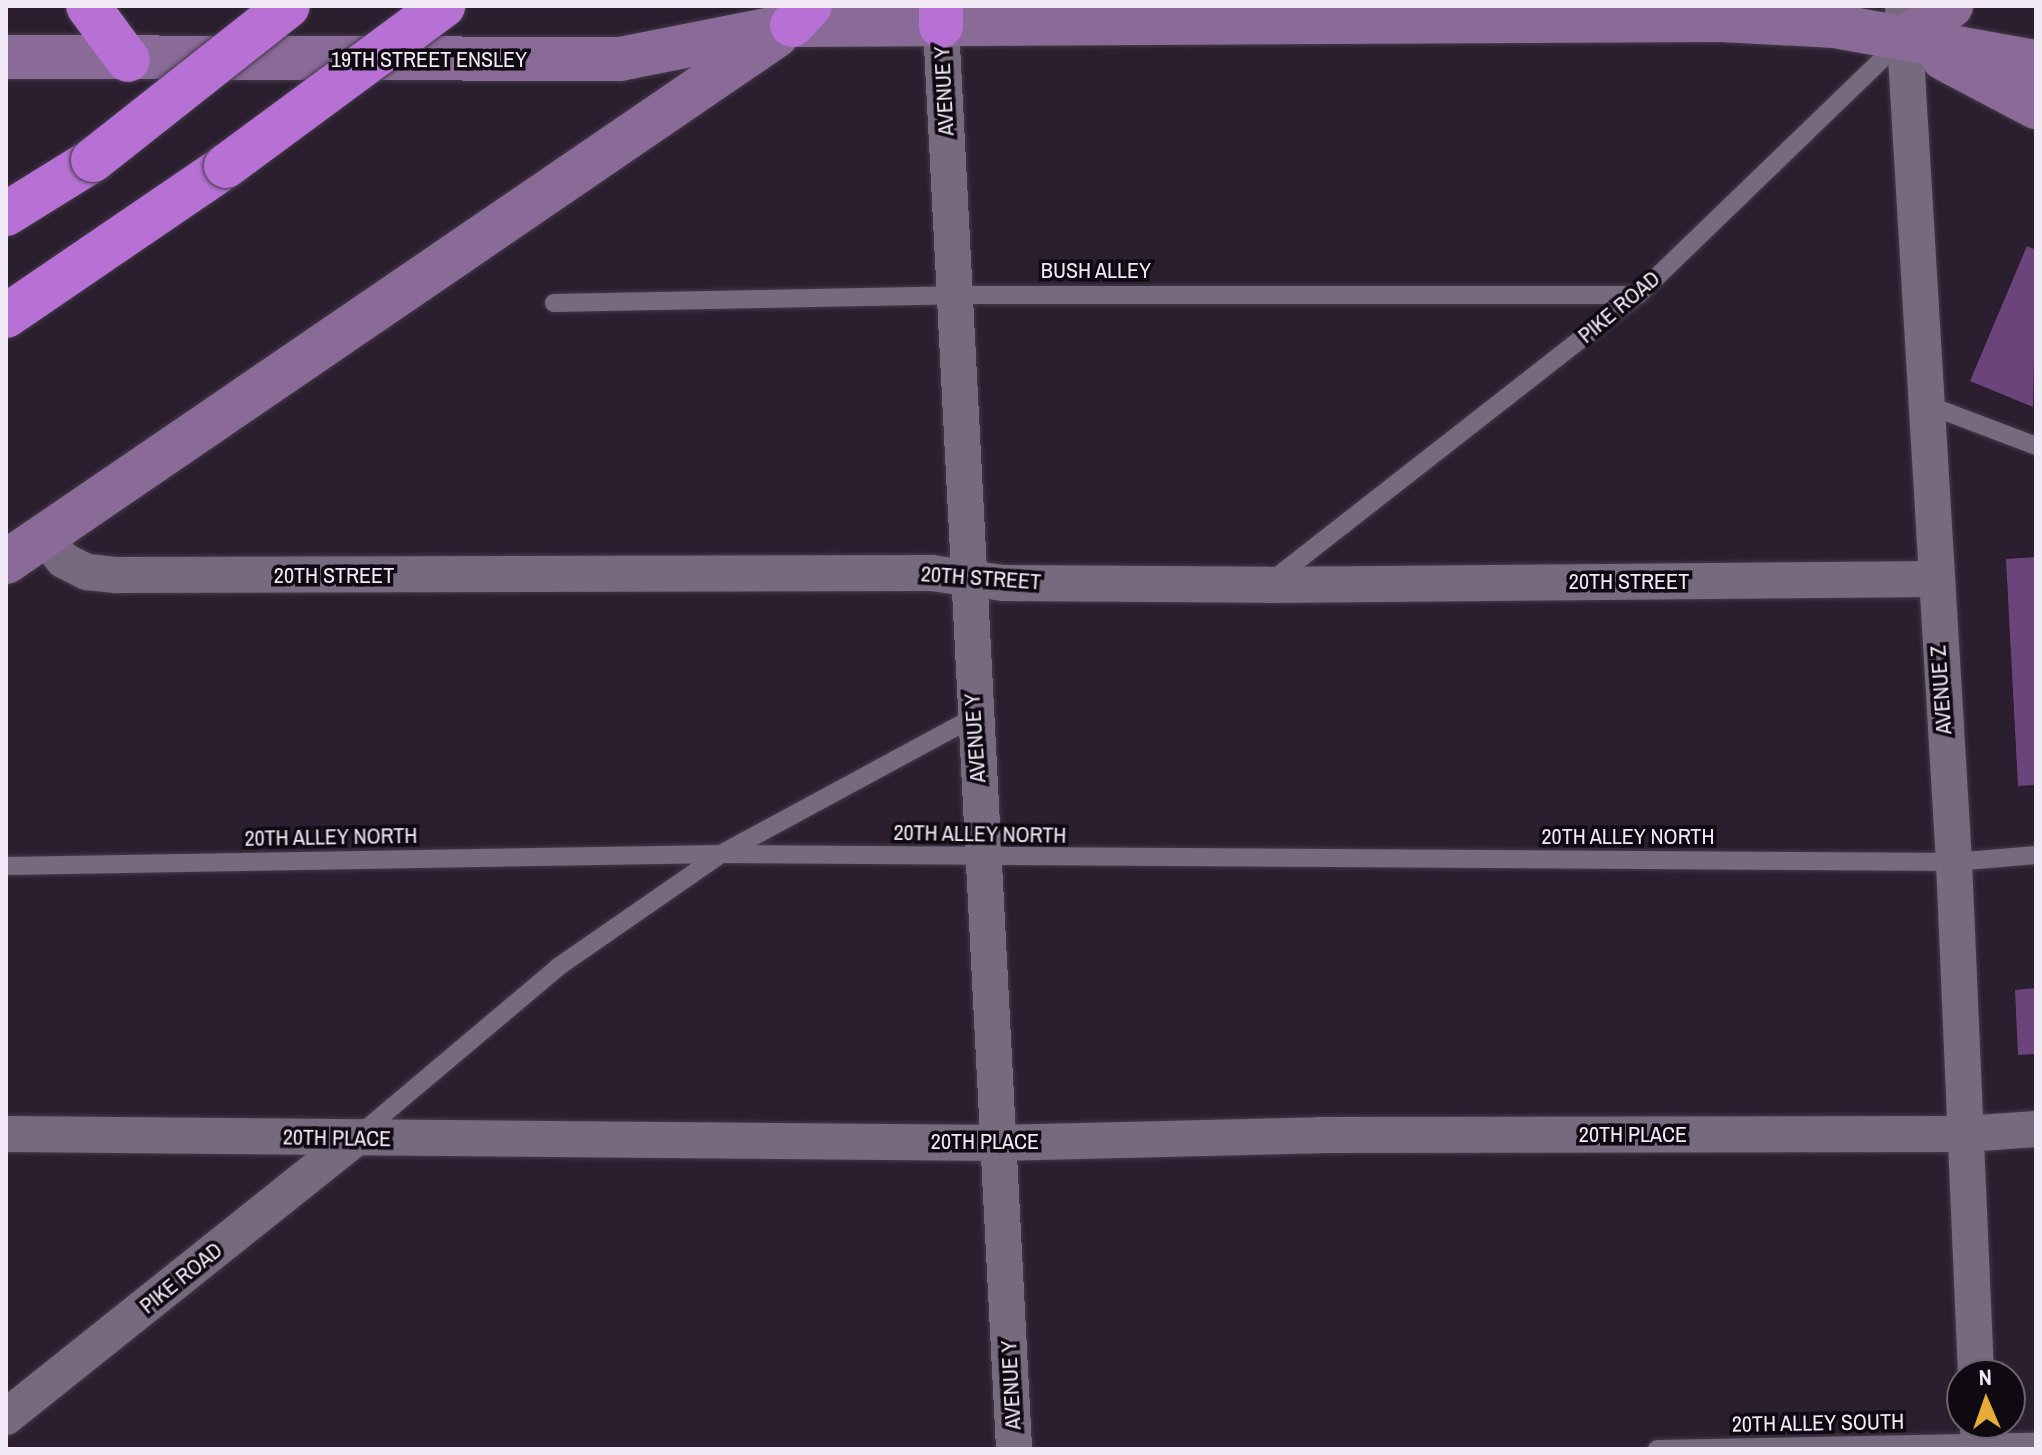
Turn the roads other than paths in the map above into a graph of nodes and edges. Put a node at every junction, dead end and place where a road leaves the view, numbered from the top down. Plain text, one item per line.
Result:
1 (88, 6) edge
2 (288, 6) edge
3 (443, 6) edge
4 (738, 6) edge
5 (1951, 6) edge
6 (801, 16) edge
7 (941, 16) edge
8 (1904, 22) edge
9 (6, 57) edge
10 (128, 60) junction
11 (2036, 62) edge
12 (2036, 107) edge
13 (6, 214) edge
14 (956, 295) junction
15 (1638, 295) junction
16 (554, 303) dead end
17 (6, 316) edge
18 (1923, 403) junction
19 (2036, 446) edge
20 (44, 537) junction
21 (6, 562) edge
22 (967, 578) junction
23 (1933, 579) junction
24 (1267, 585) junction
25 (973, 718) junction
26 (721, 854) junction
27 (2036, 855) edge
28 (983, 859) junction
29 (1954, 862) junction
30 (6, 866) edge
31 (2036, 1129) edge
32 (6, 1134) edge
33 (1965, 1134) junction
34 (355, 1138) junction
35 (1000, 1143) junction
36 (1975, 1359) edge
37 (6, 1417) edge
38 (1979, 1439) edge
39 (2036, 1442) edge
40 (1014, 1449) edge
41 (1657, 1449) edge

1 - 10 highway
2 - 13 highway, bridge
3 - 17 highway, bridge
4 - 6 main road
5 - 8 main road, PIKE ROAD
6 - 7 main road
6 - 10 main road, 19TH STREET ENSLEY
6 - 20 main road
7 - 8 main road
7 - 14 street, AVENUE Y
8 - 11 main road
8 - 12 main road
8 - 15 lane, PIKE ROAD
8 - 18 street, AVENUE Z
9 - 10 main road, 19TH STREET ENSLEY
14 - 15 lane, BUSH ALLEY
14 - 16 lane, BUSH ALLEY
14 - 22 street, AVENUE Y
15 - 24 lane, PIKE ROAD
18 - 19 lane
18 - 23 street, AVENUE Z
20 - 21 main road
20 - 22 street, 20TH STREET
22 - 24 street, 20TH STREET
22 - 25 street, AVENUE Y
23 - 24 street, 20TH STREET
23 - 29 street, AVENUE Z
25 - 26 lane
25 - 28 street, AVENUE Y
26 - 28 lane, 20TH ALLEY NORTH
26 - 30 lane, 20TH ALLEY NORTH
26 - 34 lane
27 - 29 lane, 20TH ALLEY NORTH
28 - 29 lane, 20TH ALLEY NORTH
28 - 35 street, AVENUE Y
29 - 33 street, AVENUE Z
31 - 33 street
32 - 34 street, 20TH PLACE
33 - 35 street, 20TH PLACE
33 - 36 street, AVENUE Z
34 - 35 street, 20TH PLACE
34 - 37 street, PIKE ROAD
35 - 40 street, AVENUE Y
38 - 39 lane
38 - 41 lane, 20TH ALLEY SOUTH

